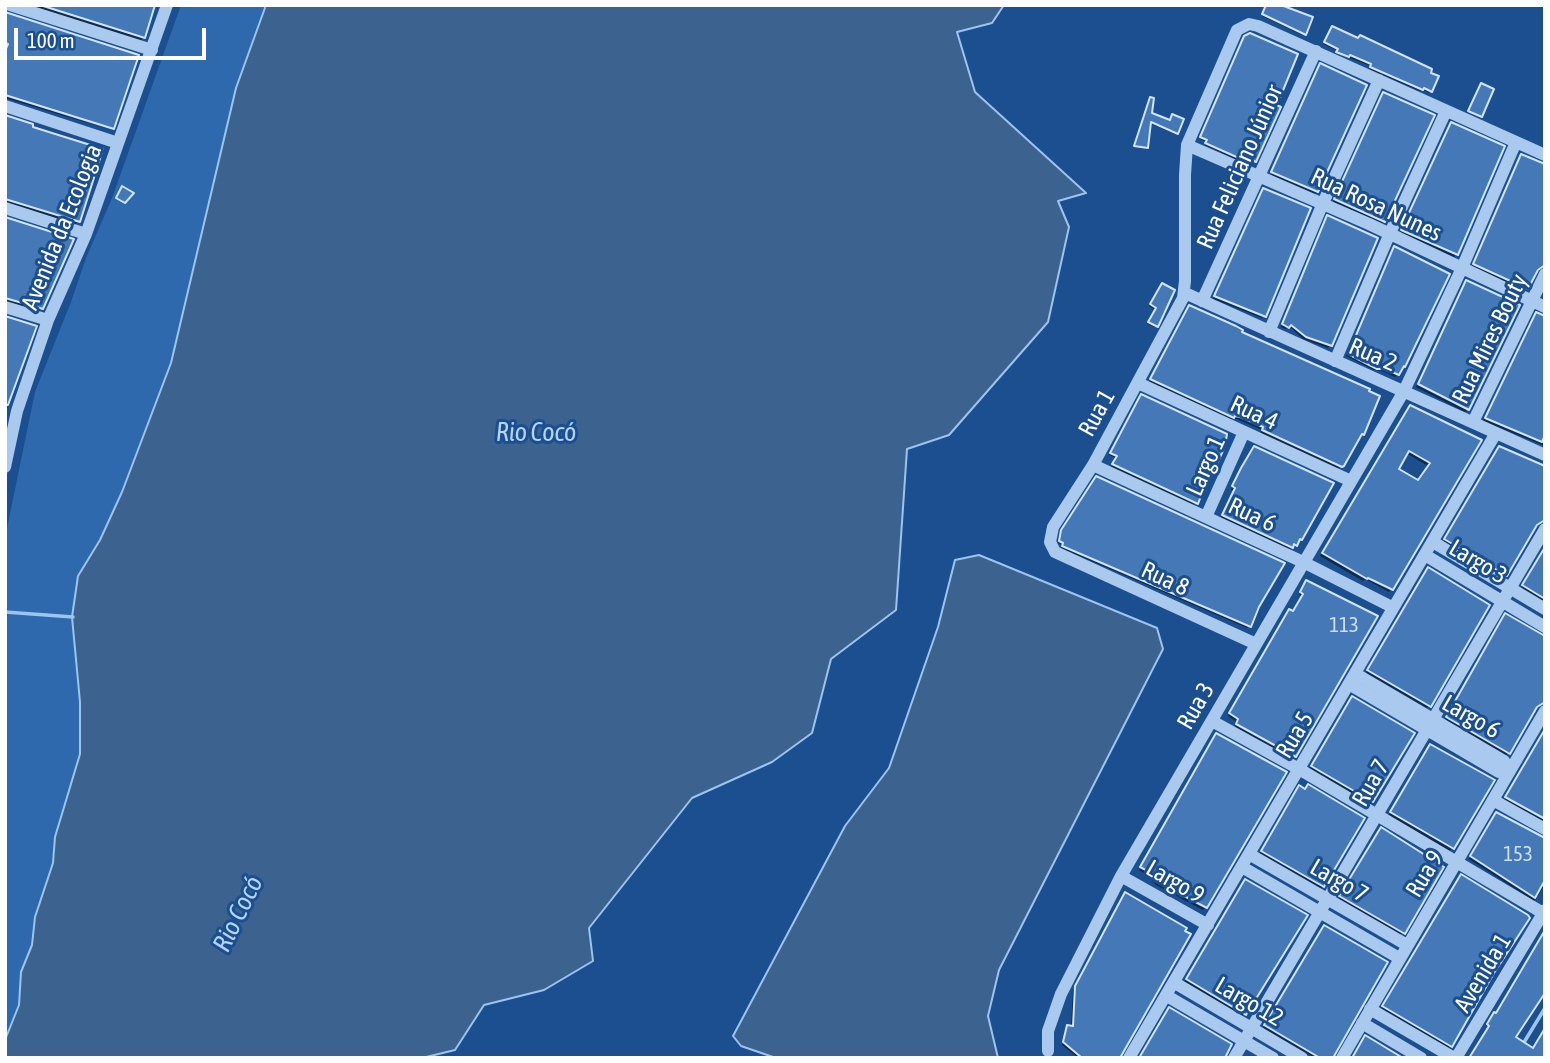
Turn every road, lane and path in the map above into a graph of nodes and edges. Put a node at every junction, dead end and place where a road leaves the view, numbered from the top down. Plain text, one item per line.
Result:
1 (10, 5) edge
2 (167, 5) edge
3 (152, 50) junction
4 (1316, 51) junction
5 (1379, 80) junction
6 (5, 106) edge
7 (1446, 111) junction
8 (1516, 142) junction
9 (118, 143) junction
10 (1187, 145) junction
11 (1545, 155) edge
12 (1259, 175) junction
13 (1323, 203) junction
14 (5, 208) edge
15 (86, 233) junction
16 (1390, 233) junction
17 (1462, 268) junction
18 (1545, 274) edge
19 (1185, 293) junction
20 (1202, 301) junction
21 (1539, 304) edge
22 (5, 307) edge
23 (48, 320) junction
24 (1269, 332) junction
25 (1335, 361) junction
26 (1138, 383) junction
27 (1404, 391) junction
28 (11, 409) edge
29 (1473, 422) junction
30 (1244, 432) junction
31 (1496, 433) junction
32 (1543, 450) edge
33 (1093, 465) junction
34 (5, 467) edge
35 (1351, 481) junction
36 (1206, 517) junction
37 (1545, 529) edge
38 (1433, 542) junction
39 (1055, 552) joint
40 (1425, 555) junction
41 (1303, 562) junction
42 (1511, 588) junction
43 (1503, 601) junction
44 (1392, 607) junction
45 (1545, 609) edge
46 (1545, 626) edge
47 (1256, 644) junction
48 (1352, 678) junction
49 (1545, 711) edge
50 (1212, 721) junction
51 (1430, 724) junction
52 (1299, 769) junction
53 (1510, 771) junction
54 (1493, 800) junction
55 (1376, 815) junction
56 (1545, 829) edge
57 (1249, 854) junction
58 (1457, 862) junction
59 (1242, 867) junction
60 (1121, 876) junction
61 (1328, 899) junction
62 (1321, 912) junction
63 (1544, 912) edge
64 (1208, 925) junction
65 (1407, 945) junction
66 (1399, 958) junction
67 (1175, 983) junction
68 (1167, 996) junction
69 (1370, 1009) junction
70 (1363, 1023) junction
71 (1252, 1027) junction
72 (1244, 1040) junction
73 (1051, 1056) edge
74 (1129, 1058) edge
75 (1234, 1058) edge
76 (1273, 1058) edge
77 (1302, 1058) edge
78 (1342, 1058) edge
79 (1421, 1058) edge
80 (1455, 1058) edge

1 - 3 street
2 - 3 street, Avenida da Ecologia
3 - 9 street, Avenida da Ecologia
4 - 5 street
4 - 10 street
4 - 12 street, Rua Feliciano Júnior
5 - 7 street
5 - 13 street
6 - 9 street
7 - 8 street
7 - 16 street
8 - 11 street
8 - 17 street, Rua 3
9 - 15 street, Avenida da Ecologia
10 - 12 street, Rua Rosa Nunes
10 - 19 street
12 - 13 street, Rua Rosa Nunes
12 - 20 street, Rua Feliciano Júnior
13 - 16 street, Rua Rosa Nunes
13 - 24 street
14 - 15 street
15 - 23 street, Avenida da Ecologia
16 - 17 street, Rua Rosa Nunes
16 - 25 street
17 - 21 street, Rua Rosa Nunes
17 - 27 street, Rua 3
18 - 21 street, Rua Mires Bouty
19 - 20 street, Rua 2
19 - 26 street, Rua 1
20 - 24 street, Rua 2
21 - 29 street, Rua Mires Bouty
22 - 23 street
23 - 28 street, Avenida da Ecologia
24 - 25 street, Rua 2
25 - 27 street, Rua 2
26 - 30 street, Rua 4
26 - 33 street, Rua 1
27 - 29 street, Rua 2
27 - 35 street, Rua 3
28 - 34 street, Avenida da Ecologia
29 - 31 street, Rua 2
30 - 35 street, Rua 4
30 - 36 street, Largo 1
31 - 32 street, Rua 2
31 - 38 street, Rua 5
33 - 36 street, Rua 6
33 - 39 street, Rua 1
35 - 41 street, Rua 3
36 - 41 street, Rua 6
37 - 42 street, Rua 7
38 - 40 street, Rua 5
38 - 42 street, Largo 3
39 - 47 street, Rua 8
40 - 43 street, Largo 3
40 - 44 street, Rua 5
41 - 44 street, Rua 6
41 - 47 street, Rua 3
42 - 43 street, Rua 7
42 - 45 street, Largo 3
43 - 46 street, Largo 3
43 - 51 street, Rua 7
44 - 48 street, Rua 5
47 - 50 street, Rua 3
48 - 51 street, Largo 6
48 - 52 street, Rua 5
49 - 53 street, Rua 9
50 - 52 street
50 - 60 street, Rua 3
51 - 53 street, Largo 6
51 - 55 street, Rua 7
52 - 55 street
52 - 57 street, Rua 5
53 - 54 street, Rua 9
54 - 56 street
54 - 58 street, Rua 9
55 - 58 street
55 - 61 street, Rua 7
57 - 59 street, Rua 5
57 - 61 street, Largo 7
58 - 63 street
58 - 65 street, Rua 9
59 - 62 street, Largo 7
59 - 64 street, Rua 5
60 - 64 street, Largo 9
60 - 73 street, Rua 3
61 - 62 street, Rua 7
61 - 65 street, Largo 7
62 - 66 street, Largo 7
62 - 71 street, Rua 7
63 - 80 street, Avenida 1
64 - 67 street, Rua 5
65 - 66 street, Rua 9
66 - 69 street, Rua 9
67 - 68 street, Rua 5
67 - 71 street, Largo 12
68 - 72 street, Largo 12
68 - 74 street, Rua 5
69 - 70 street, Rua 9
69 - 80 street
70 - 78 street, Rua 9
70 - 79 street
71 - 72 street, Rua 7
71 - 77 street, Largo 12
72 - 75 street, Rua 7
72 - 76 street, Largo 12

